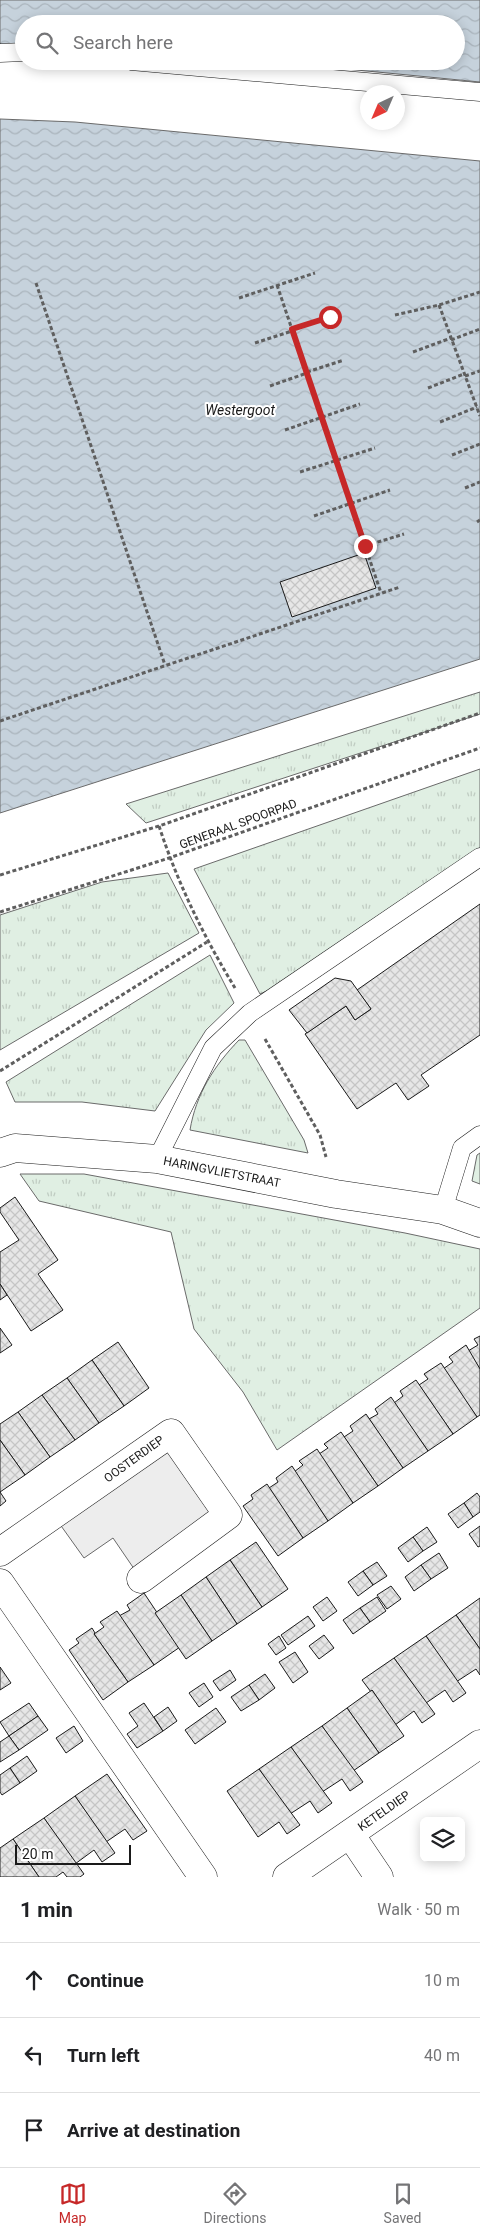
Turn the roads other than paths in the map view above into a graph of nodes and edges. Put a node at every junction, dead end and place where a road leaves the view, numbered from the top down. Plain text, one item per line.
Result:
1 (15, 52) edge
2 (0, 53) edge
3 (232, 70) edge
4 (480, 92) edge
5 (480, 857) edge
6 (480, 1135) edge
7 (0, 1152) edge
8 (157, 1159) junction
9 (443, 1210) junction
10 (480, 1223) edge
11 (0, 1552) edge
12 (141, 1579) dead end
13 (0, 1583) edge
14 (480, 1744) edge
15 (350, 1834) junction
16 (203, 1877) edge
17 (287, 1877) edge
18 (379, 1877) edge

1 - 2 lane
3 - 4 lane
5 - 8 lane
6 - 9 lane
7 - 8 street, HARINGVLIETSTRAAT
8 - 9 street, HARINGVLIETSTRAAT
9 - 10 street, HARINGVLIETSTRAAT
11 - 12 street, OOSTERDIEP
13 - 16 street
14 - 15 street, KETELDIEP
15 - 17 street, KETELDIEP
15 - 18 street

